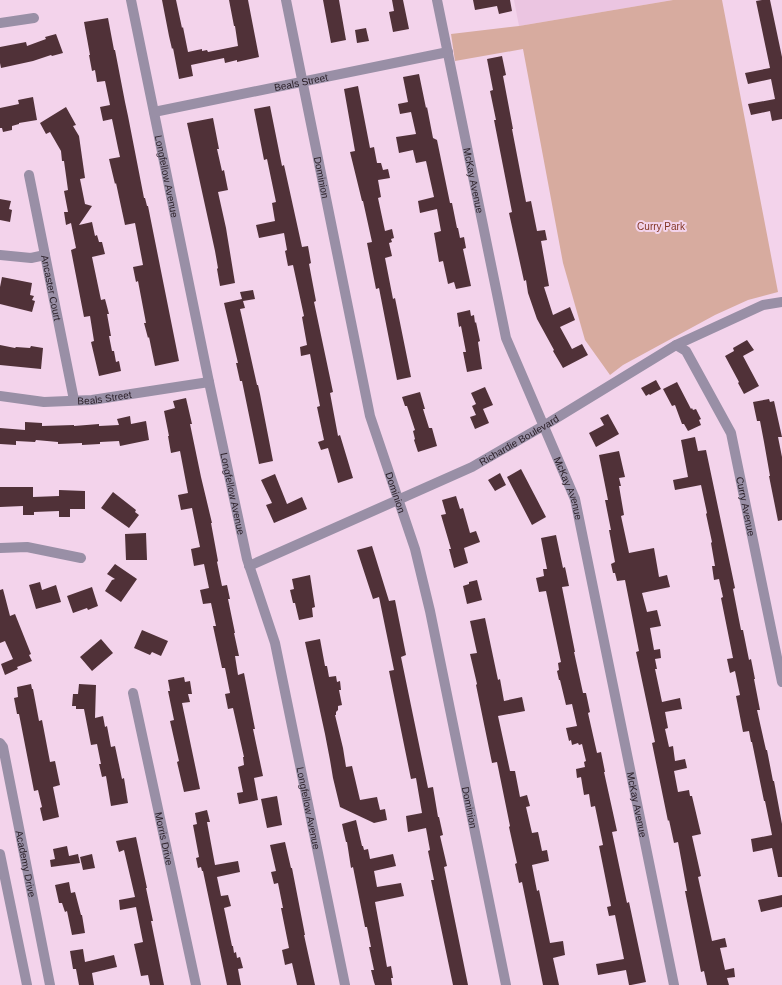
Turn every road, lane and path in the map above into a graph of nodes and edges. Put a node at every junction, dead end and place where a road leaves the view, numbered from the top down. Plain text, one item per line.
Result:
1 (131, 0) edge
2 (286, 0) edge
3 (437, 0) edge
4 (34, 18) dead end
5 (0, 22) edge
6 (448, 52) junction
7 (302, 82) junction
8 (154, 112) junction
9 (29, 175) dead end
10 (0, 255) edge
11 (45, 255) junction
12 (782, 302) edge
13 (676, 345) junction
14 (209, 382) junction
15 (0, 396) edge
16 (74, 400) junction
17 (544, 425) junction
18 (399, 499) junction
19 (0, 548) edge
20 (81, 558) dead end
21 (249, 566) junction
22 (782, 682) edge
23 (133, 693) dead end
24 (0, 743) edge
25 (0, 854) edge
26 (27, 985) edge
27 (50, 985) edge
28 (196, 985) edge
29 (345, 985) edge
30 (506, 985) edge
31 (674, 985) edge

1 - 8 street, Longfellow Avenue
2 - 7 street, Dominion
3 - 6 street, McKay Avenue
4 - 5 street
6 - 7 street, Beals Street
6 - 17 street, McKay Avenue
7 - 8 street, Beals Street
7 - 18 street, Dominion
8 - 14 street, Longfellow Avenue
9 - 11 street, Ancaster Court
10 - 11 street
11 - 16 street, Ancaster Court
12 - 13 street, Richardie Boulevard
13 - 17 street, Richardie Boulevard
13 - 22 street, Curry Avenue
14 - 16 street, Beals Street
14 - 21 street, Longfellow Avenue
15 - 16 street, Beals Street
17 - 18 street, Richardie Boulevard
17 - 31 street, McKay Avenue
18 - 21 street, Richardie Boulevard
18 - 30 street, Dominion
19 - 20 street
21 - 29 street, Longfellow Avenue
23 - 28 street, Morris Drive
24 - 27 street, Academy Drive
25 - 26 street

